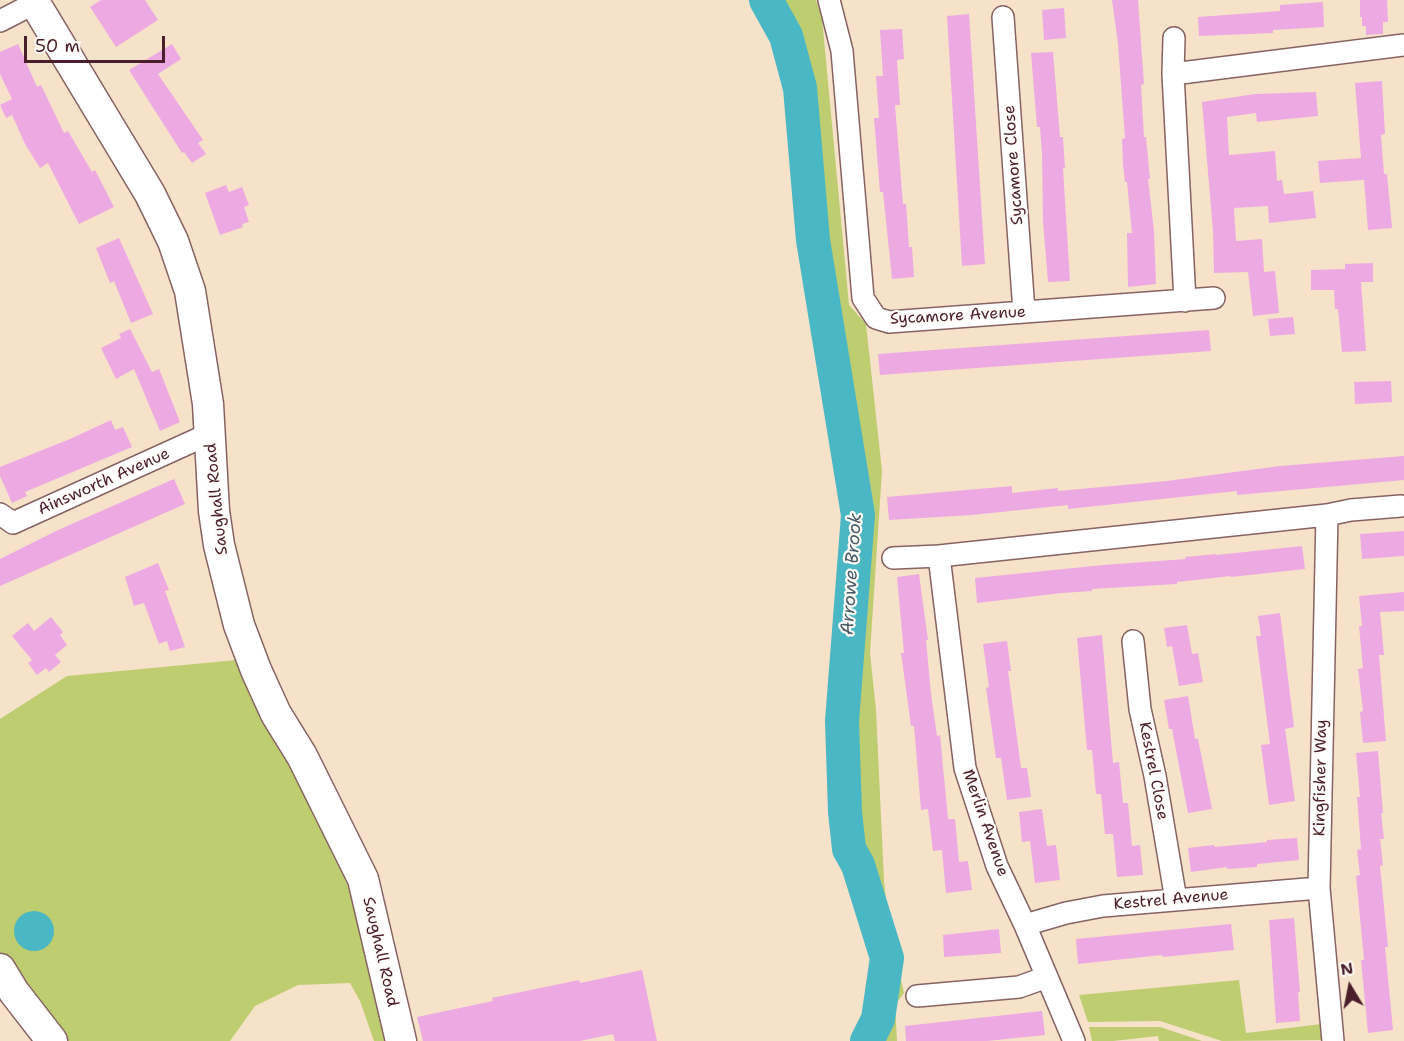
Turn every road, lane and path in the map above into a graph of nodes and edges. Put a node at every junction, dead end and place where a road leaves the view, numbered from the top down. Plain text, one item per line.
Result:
1 (829, 0) edge
2 (34, 2) edge
3 (1003, 17) dead end
4 (0, 21) edge
5 (1174, 38) dead end
6 (1404, 45) edge
7 (1173, 74) junction
8 (1215, 298) dead end
9 (1185, 301) junction
10 (1024, 312) junction
11 (211, 434) junction
12 (1401, 506) dead end
13 (0, 514) edge
14 (1327, 515) junction
15 (939, 556) junction
16 (893, 558) dead end
17 (1133, 641) dead end
18 (1319, 888) junction
19 (1176, 900) junction
20 (1025, 925) junction
21 (0, 969) edge
22 (1047, 977) junction
23 (917, 996) dead end
24 (52, 1041) edge
25 (401, 1041) edge
26 (1074, 1041) edge
27 (1333, 1041) edge

1 - 10 street, Sycamore Avenue
2 - 4 street
2 - 11 street, Saughall Road
3 - 10 street, Sycamore Close
5 - 7 street
6 - 7 street
7 - 9 street
8 - 9 street, Sycamore Avenue
9 - 10 street, Sycamore Avenue
11 - 13 street, Ainsworth Avenue
11 - 25 street, Saughall Road
12 - 14 street
14 - 15 street
14 - 18 street, Kingfisher Way
15 - 16 street
15 - 20 street, Merlin Avenue
17 - 19 street, Kestrel Close
18 - 19 street, Kestrel Avenue
18 - 27 street, Kingfisher Way
19 - 20 street, Kestrel Avenue
20 - 22 street, Merlin Avenue
21 - 24 street
22 - 23 street
22 - 26 street, Merlin Avenue

